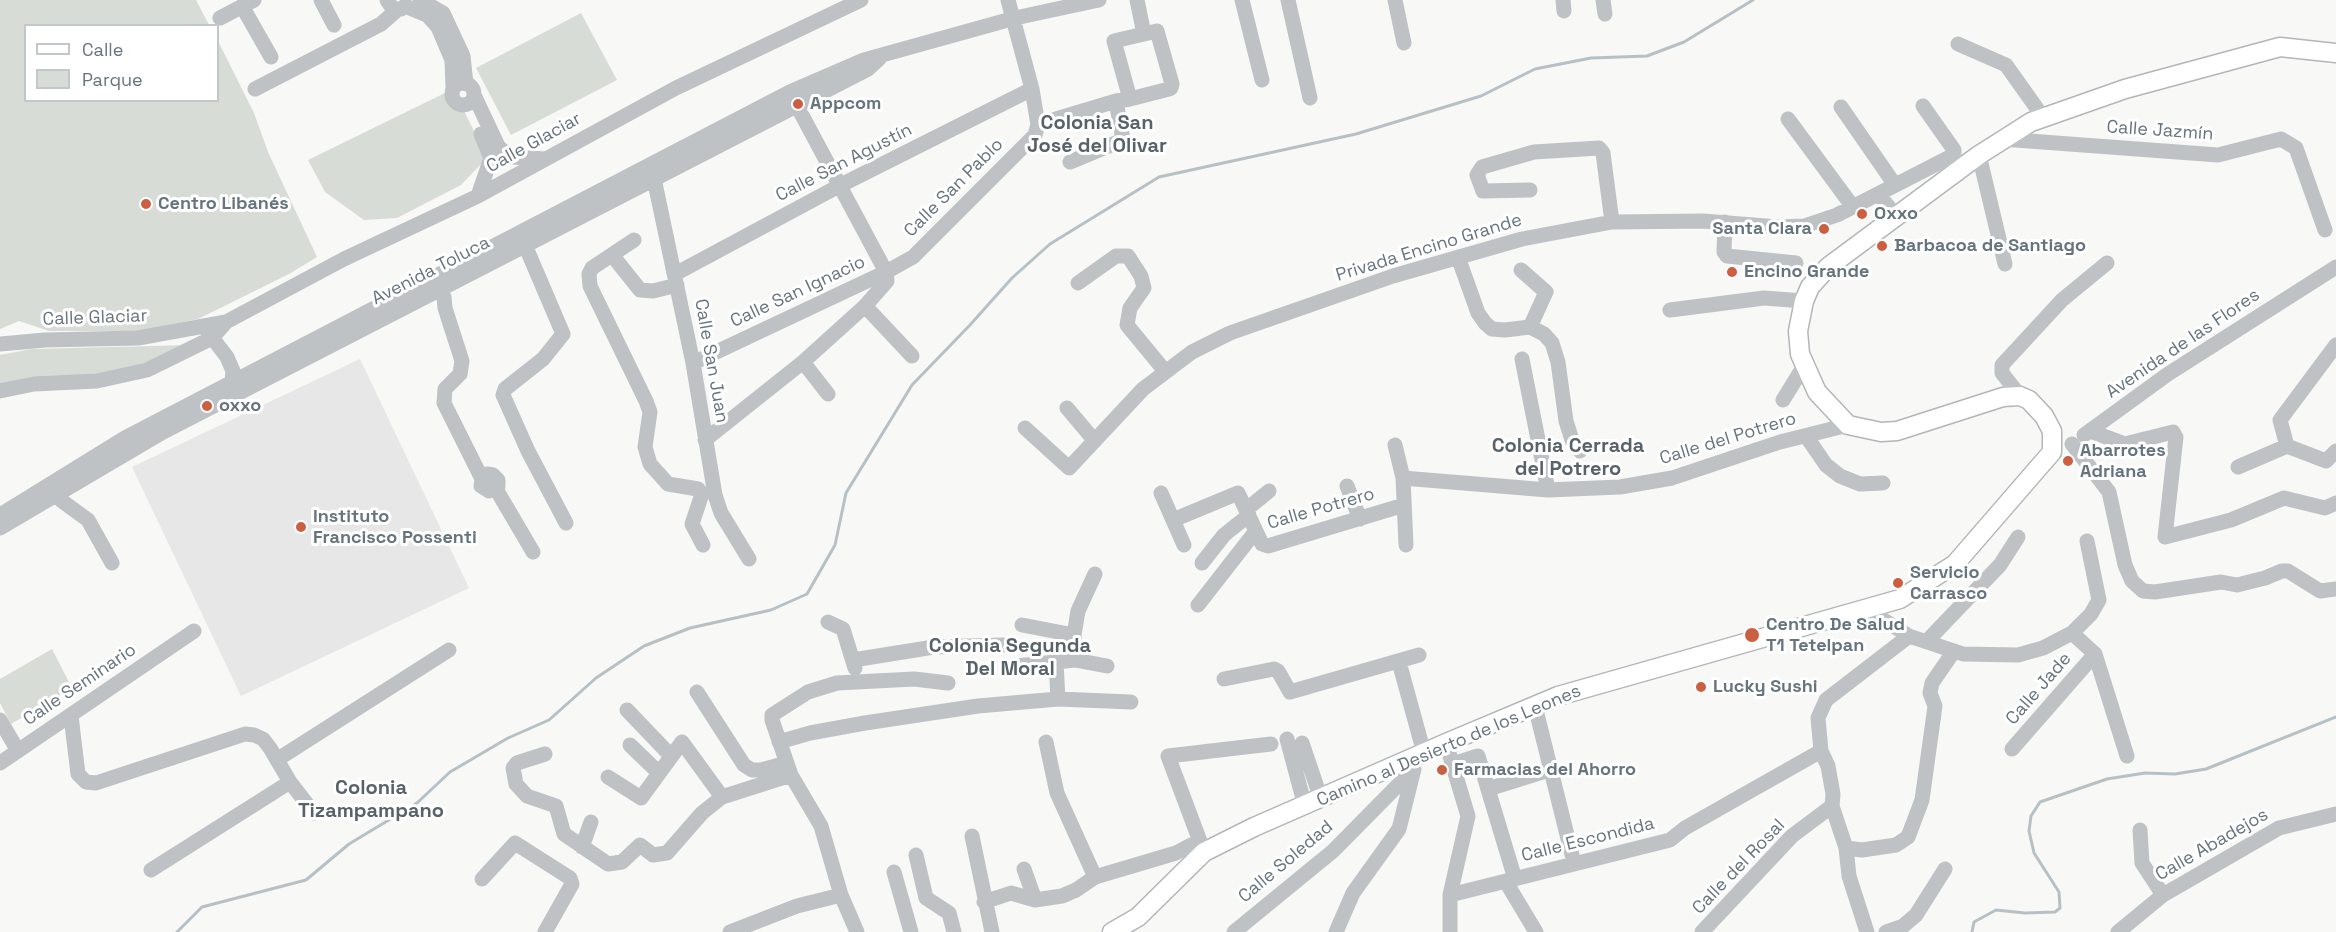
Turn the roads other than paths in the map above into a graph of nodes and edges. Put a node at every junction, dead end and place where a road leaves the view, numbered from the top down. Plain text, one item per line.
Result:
1 (321, 0) edge
2 (420, 0) edge
3 (861, 0) edge
4 (1008, 0) edge
5 (1100, 0) edge
6 (1137, 0) edge
7 (1242, 0) edge
8 (1288, 0) edge
9 (1397, 1) edge
10 (248, 3) edge
11 (394, 3) edge
12 (220, 18) dead end
13 (1015, 18) junction
14 (334, 24) dead end
15 (1144, 34) junction
16 (1404, 43) dead end
17 (1958, 44) dead end
18 (2336, 53) edge
19 (883, 56) junction
20 (271, 57) dead end
21 (1262, 80) dead end
22 (255, 89) dead end
23 (1032, 89) junction
24 (465, 93) junction
25 (1310, 98) dead end
26 (1123, 100) junction
27 (796, 104) junction
28 (1923, 106) dead end
29 (1841, 107) dead end
30 (2043, 117) junction
31 (1788, 118) dead end
32 (1056, 119) dead end
33 (2002, 140) junction
34 (1979, 155) junction
35 (545, 159) junction
36 (1070, 162) dead end
37 (652, 170) junction
38 (1895, 185) junction
39 (839, 186) junction
40 (1530, 190) dead end
41 (1878, 194) junction
42 (478, 196) junction
43 (1852, 207) junction
44 (1897, 217) junction
45 (1612, 222) junction
46 (1725, 222) junction
47 (2325, 230) dead end
48 (634, 240) dead end
49 (525, 244) junction
50 (612, 255) junction
51 (1458, 257) junction
52 (1796, 263) dead end
53 (2107, 263) dead end
54 (2006, 264) dead end
55 (2336, 267) edge
56 (1521, 270) dead end
57 (886, 272) junction
58 (676, 279) junction
59 (1078, 283) dead end
60 (433, 285) junction
61 (1804, 301) junction
62 (865, 306) junction
63 (1670, 310) dead end
64 (1530, 327) junction
65 (208, 332) junction
66 (0, 344) edge
67 (2336, 345) edge
68 (912, 356) dead end
69 (1522, 359) dead end
70 (802, 362) junction
71 (693, 363) junction
72 (1804, 366) junction
73 (1164, 370) junction
74 (232, 381) junction
75 (0, 392) edge
76 (828, 394) dead end
77 (2020, 396) junction
78 (1783, 400) dead end
79 (1067, 408) dead end
80 (1848, 425) junction
81 (1025, 428) dead end
82 (2090, 431) junction
83 (1806, 436) junction
84 (705, 440) junction
85 (1094, 440) junction
86 (2072, 444) junction
87 (1395, 445) dead end
88 (2287, 446) junction
89 (1580, 451) dead end
90 (2336, 451) edge
91 (2052, 452) junction
92 (2238, 467) dead end
93 (1403, 478) junction
94 (1883, 483) dead end
95 (1347, 486) dead end
96 (1548, 490) junction
97 (1269, 491) dead end
98 (57, 493) junction
99 (1161, 493) dead end
100 (2336, 503) edge
101 (1404, 505) junction
102 (1248, 512) junction
103 (0, 515) edge
104 (1360, 519) junction
105 (1173, 520) junction
106 (566, 524) dead end
107 (0, 528) edge
108 (1255, 532) junction
109 (2018, 537) dead end
110 (2087, 541) dead end
111 (703, 545) dead end
112 (1184, 545) dead end
113 (1406, 545) dead end
114 (533, 552) dead end
115 (749, 560) dead end
116 (112, 563) dead end
117 (1202, 563) dead end
118 (1095, 574) dead end
119 (2336, 589) edge
120 (1198, 605) dead end
121 (1868, 610) junction
122 (828, 622) dead end
123 (1022, 625) dead end
124 (194, 631) dead end
125 (2072, 633) junction
126 (1074, 635) junction
127 (1909, 636) junction
128 (1927, 641) junction
129 (1004, 645) dead end
130 (449, 650) dead end
131 (1954, 651) junction
132 (2095, 654) junction
133 (1419, 655) dead end
134 (854, 660) junction
135 (1075, 660) junction
136 (1056, 662) junction
137 (1399, 662) junction
138 (1016, 666) dead end
139 (1107, 666) dead end
140 (1224, 679) dead end
141 (857, 680) junction
142 (948, 683) dead end
143 (697, 692) dead end
144 (1058, 699) junction
145 (1131, 702) dead end
146 (1535, 706) junction
147 (627, 710) dead end
148 (71, 716) junction
149 (0, 720) edge
150 (1294, 741) dead end
151 (779, 742) junction
152 (1046, 742) dead end
153 (1446, 743) junction
154 (1271, 744) dead end
155 (630, 745) dead end
156 (2012, 749) dead end
157 (18, 751) junction
158 (1821, 751) junction
159 (545, 754) dead end
160 (671, 756) junction
161 (2127, 756) dead end
162 (278, 759) junction
163 (1418, 760) junction
164 (0, 762) edge
165 (1453, 764) junction
166 (789, 769) junction
167 (1552, 769) junction
168 (659, 773) junction
169 (608, 777) dead end
170 (290, 782) junction
171 (1488, 789) junction
172 (722, 797) junction
173 (1313, 802) junction
174 (1832, 806) junction
175 (314, 813) dead end
176 (2336, 814) edge
177 (591, 822) dead end
178 (2140, 830) dead end
179 (972, 836) dead end
180 (582, 847) junction
181 (1846, 848) junction
182 (916, 855) dead end
183 (1201, 855) junction
184 (1572, 855) dead end
185 (1945, 869) dead end
186 (151, 870) dead end
187 (894, 872) dead end
188 (1095, 876) junction
189 (482, 879) dead end
190 (1510, 881) junction
191 (841, 895) junction
192 (1450, 895) junction
193 (2163, 895) junction
194 (984, 902) junction
195 (545, 932) edge
196 (730, 932) edge
197 (858, 932) edge
198 (911, 932) edge
199 (954, 932) edge
200 (992, 932) edge
201 (1112, 932) edge
202 (1234, 932) edge
203 (1336, 932) edge
204 (1450, 932) edge
205 (1536, 932) edge
206 (1702, 932) edge
207 (1867, 932) edge
208 (1886, 932) edge
209 (2118, 932) edge

1 - 14 street
2 - 24 street
3 - 35 street, Calle Glaciar
4 - 13 street, Calle San Pablo
5 - 13 street, Avenida Toluca
6 - 15 street
7 - 21 street
8 - 25 street
9 - 16 street
10 - 12 street
10 - 20 street
11 - 22 street
11 - 24 street
13 - 19 street, Avenida Toluca
13 - 23 street, Calle San Pablo
15 - 26 street
15 - 26 street
17 - 30 street
18 - 30 main road
19 - 27 street, Avenida Toluca
19 - 37 street, Avenida Toluca
23 - 39 street, Calle San Agustín
23 - 57 street, Calle San Pablo
24 - 35 street
24 - 42 street
26 - 32 street
26 - 36 street
27 - 37 street, Avenida Toluca
27 - 39 street
28 - 38 street, Privada Encino Grande
29 - 38 street
30 - 33 main road
31 - 43 street
33 - 34 main road
33 - 47 street, Calle Jazmín
34 - 44 main road
34 - 54 street
35 - 42 street, Calle Glaciar
37 - 49 street, Avenida Toluca
37 - 58 street, Calle San Juan
37 - 60 street, Avenida Toluca
38 - 41 street, Privada Encino Grande
39 - 57 street
39 - 58 street, Calle San Agustín
40 - 45 street
41 - 43 street, Privada Encino Grande
41 - 44 street
42 - 65 street, Calle Glaciar
43 - 46 street, Privada Encino Grande
44 - 61 main road
45 - 46 street, Privada Encino Grande
45 - 51 street, Privada Encino Grande
46 - 52 street
48 - 50 street
49 - 60 street, Avenida Toluca
49 - 106 street
50 - 58 street, Calle San Agustín
50 - 111 street
51 - 64 street
51 - 73 street, Privada Encino Grande
53 - 77 street
55 - 82 street, Avenida de las Flores
56 - 64 street
57 - 62 street
57 - 71 street, Calle San Ignacio
58 - 71 street, Calle San Juan
59 - 73 street
60 - 74 street, Avenida Toluca
60 - 98 street, Avenida Toluca
60 - 114 street
61 - 63 street
61 - 72 main road
62 - 68 street
62 - 70 street
64 - 89 street
65 - 66 street, Calle Glaciar
65 - 74 street
65 - 75 street, Calle Glaciar
67 - 88 street
69 - 96 street
70 - 76 street
70 - 84 street
71 - 84 street, Calle San Juan
72 - 78 street
72 - 80 main road
73 - 85 street, Privada Encino Grande
74 - 103 street, Avenida Toluca
77 - 80 main road
77 - 91 main road
79 - 85 street
80 - 83 street, Calle del Potrero
81 - 85 street, Privada Encino Grande
82 - 86 street, Avenida de las Flores
82 - 100 street
83 - 94 street
83 - 96 street, Calle del Potrero
84 - 115 street, Calle San Juan
86 - 91 street, Avenida de las Flores
86 - 119 street
87 - 93 street
88 - 90 street
88 - 92 street
91 - 121 main road, Camino al Desierto de los Leones
93 - 96 street, Calle del Potrero
93 - 101 street
95 - 104 street
97 - 102 street
98 - 107 street, Avenida Toluca
98 - 116 street
99 - 105 street
101 - 104 street, Calle Potrero
101 - 113 street
102 - 105 street
102 - 108 street
102 - 117 street
104 - 108 street, Calle Potrero
105 - 112 street
108 - 120 street
109 - 128 street
110 - 125 street
118 - 126 street
121 - 127 street
121 - 146 main road, Camino al Desierto de los Leones
122 - 134 street
123 - 126 street
124 - 148 street, Calle Seminario
125 - 131 street
125 - 132 street
126 - 135 street
127 - 128 street
127 - 158 street
128 - 131 street
129 - 134 street
130 - 162 street
131 - 181 street
132 - 156 street, Calle Jade
132 - 161 street
133 - 137 street
134 - 141 street
135 - 136 street
135 - 139 street
136 - 138 street
136 - 144 street
137 - 140 street
137 - 163 street
141 - 142 street
141 - 151 street
143 - 166 street
144 - 145 street
144 - 151 street
146 - 153 main road, Camino al Desierto de los Leones
146 - 167 street
147 - 160 street
148 - 157 street, Calle Seminario
148 - 162 street
149 - 157 street, Calle Seminario
150 - 173 street
151 - 166 street
152 - 188 street
153 - 163 main road, Camino al Desierto de los Leones
153 - 165 street
154 - 183 street
155 - 168 street
157 - 164 street
158 - 174 street
158 - 190 street, Calle Escondida
159 - 180 street
160 - 168 street
160 - 172 street
162 - 170 street
163 - 173 main road, Camino al Desierto de los Leones
163 - 202 street, Calle Soledad
163 - 203 street
165 - 171 street
165 - 192 street
166 - 172 street
166 - 191 street
167 - 171 street
167 - 184 street
168 - 169 street
170 - 175 street
170 - 186 street
171 - 190 street
172 - 180 street
173 - 183 main road, Camino al Desierto de los Leones
174 - 181 street
174 - 206 street, Calle del Rosal
176 - 193 street, Calle Abadejos
177 - 180 street
178 - 193 street
179 - 194 street
181 - 207 street
182 - 199 street
183 - 188 street
183 - 201 main road, Camino al Desierto de los Leones
185 - 208 street
187 - 198 street
188 - 194 street
189 - 195 street
190 - 192 street, Calle Escondida
190 - 205 street
191 - 196 street
191 - 197 street
192 - 204 street
193 - 209 street, Calle Abadejos
194 - 200 street

